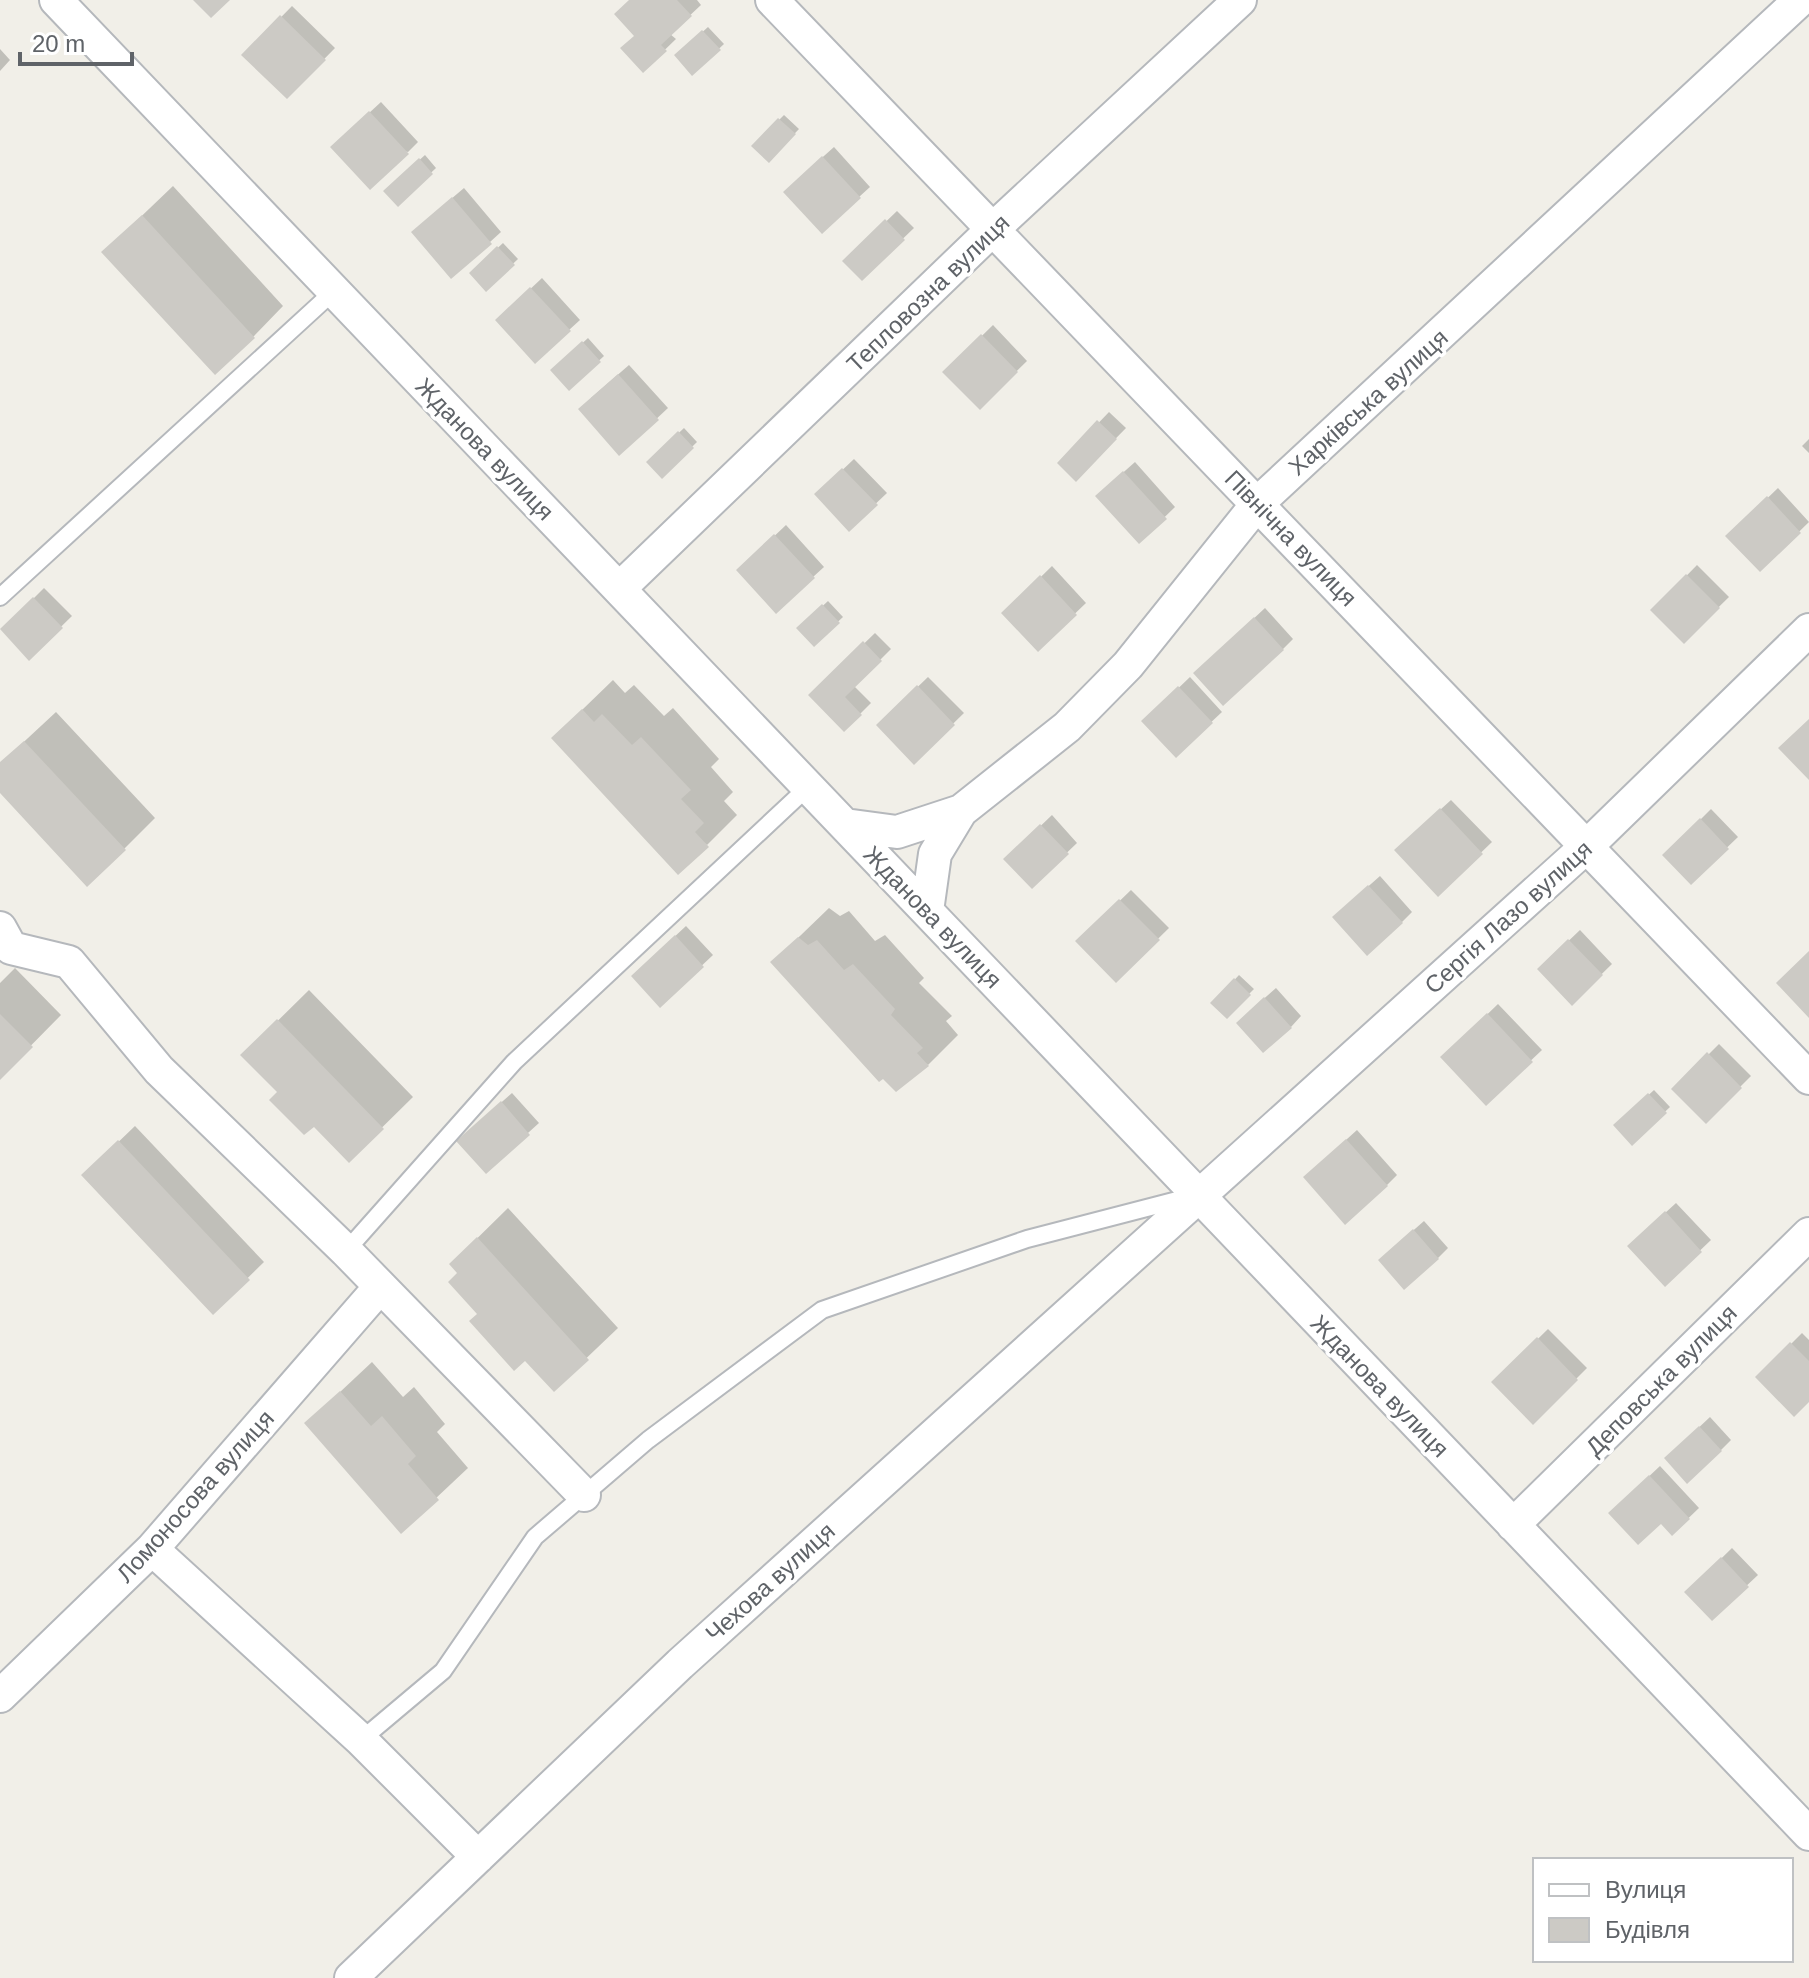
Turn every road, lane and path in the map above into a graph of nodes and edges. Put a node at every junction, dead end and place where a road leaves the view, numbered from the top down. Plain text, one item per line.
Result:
1 (56, 0) edge
2 (772, 0) edge
3 (1240, 0) edge
4 (1800, 0) edge
5 (993, 229) junction
6 (334, 291) junction
7 (1258, 503) junction
8 (619, 589) junction
9 (0, 597) edge
10 (1809, 630) edge
11 (808, 787) junction
12 (961, 811) junction
13 (845, 825) junction
14 (1586, 847) junction
15 (927, 911) junction
16 (4, 945) edge
17 (1809, 1078) edge
18 (1198, 1195) junction
19 (1809, 1234) edge
20 (346, 1251) junction
21 (380, 1287) junction
22 (584, 1495) junction
23 (1513, 1525) junction
24 (152, 1549) junction
25 (0, 1696) edge
26 (361, 1740) junction
27 (1809, 1834) edge
28 (478, 1857) junction
29 (351, 1978) edge

1 - 6 street, Жданова вулиця
2 - 5 street, Північна вулиця
3 - 5 street, Тепловозна вулиця
4 - 7 street, Харківська вулиця
5 - 7 street, Північна вулиця
5 - 8 street, Тепловозна вулиця
6 - 8 street, Жданова вулиця
6 - 9 lane
7 - 12 street, Харківська вулиця
7 - 14 street, Північна вулиця
8 - 11 street, Жданова вулиця
10 - 14 street, Сергія Лазо вулиця
11 - 13 street, Жданова вулиця
11 - 20 lane
12 - 13 street
12 - 15 street, Харківська вулиця
13 - 15 street, Жданова вулиця
14 - 17 street, Північна вулиця
14 - 18 street, Сергія Лазо вулиця
15 - 18 street, Жданова вулиця
16 - 20 street
18 - 22 lane
18 - 23 street, Жданова вулиця
18 - 28 street, Чехова вулиця
19 - 23 street, Деповська вулиця
20 - 21 street
21 - 22 street
21 - 24 street, Ломоносова вулиця
22 - 26 lane
23 - 27 street, Жданова вулиця
24 - 25 street, Ломоносова вулиця
24 - 26 street
26 - 28 street
28 - 29 street, Чехова вулиця

